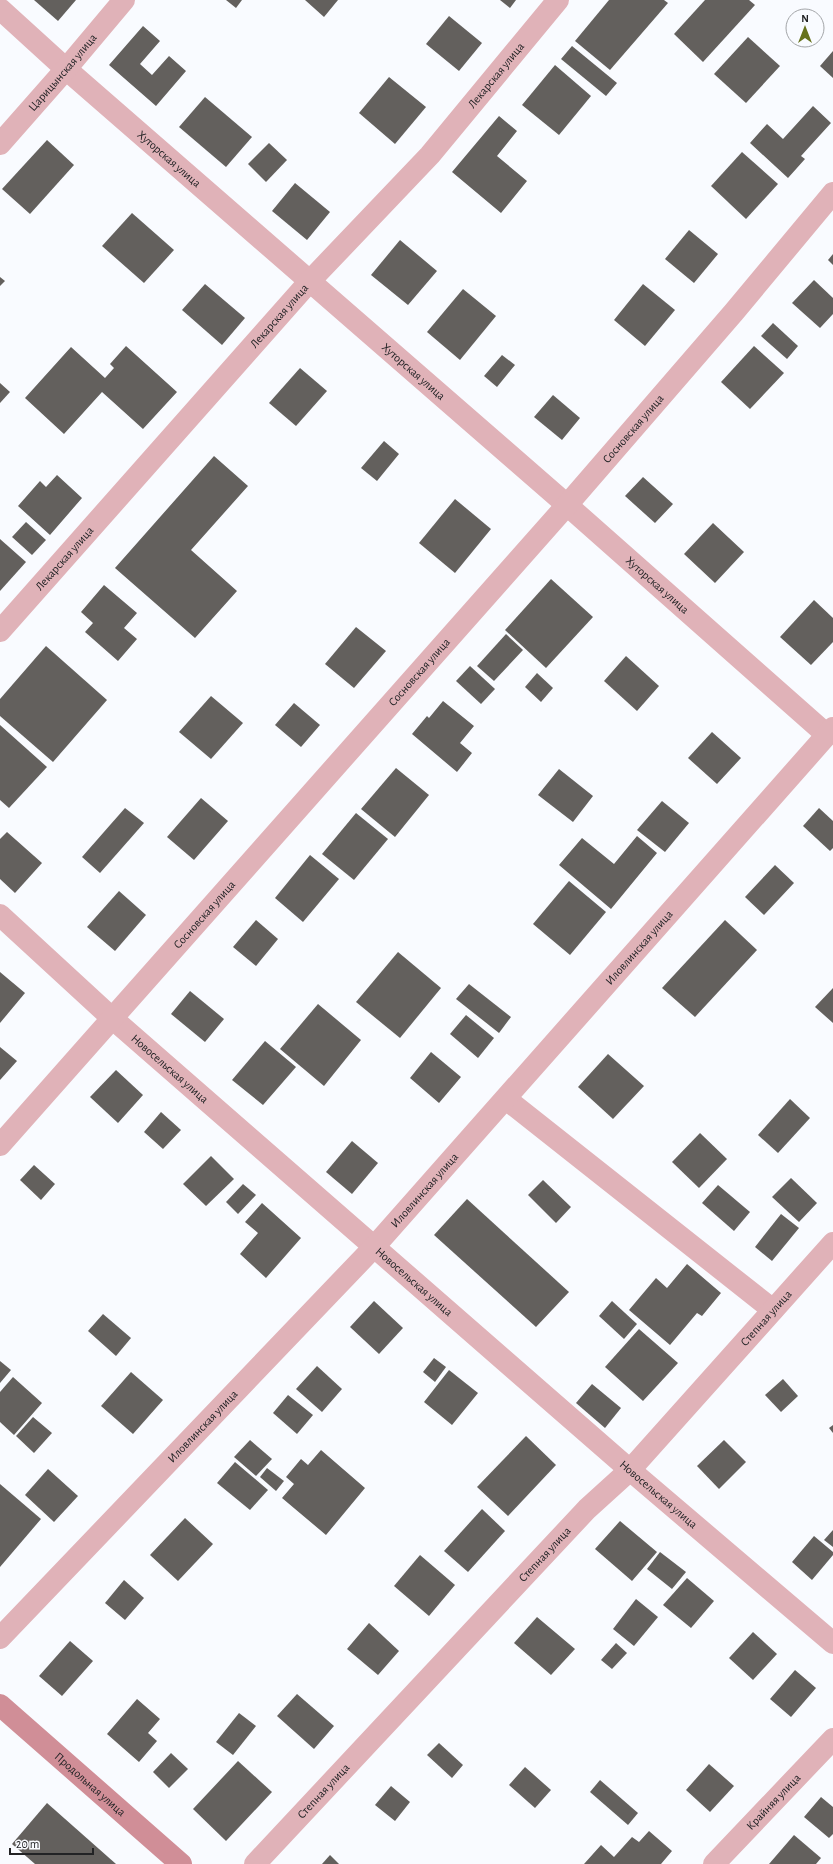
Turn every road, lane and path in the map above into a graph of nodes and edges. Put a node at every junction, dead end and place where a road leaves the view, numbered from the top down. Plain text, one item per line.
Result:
1 (124, 0) edge
2 (558, 0) edge
3 (0, 9) edge
4 (66, 69) junction
5 (0, 144) edge
6 (833, 193) edge
7 (309, 282) junction
8 (567, 505) junction
9 (0, 631) edge
10 (830, 731) edge
11 (0, 915) edge
12 (113, 1019) junction
13 (506, 1098) junction
14 (0, 1145) edge
15 (833, 1243) edge
16 (374, 1247) junction
17 (773, 1310) junction
18 (630, 1470) junction
19 (0, 1638) edge
20 (833, 1643) edge
21 (0, 1706) edge
22 (833, 1739) edge
23 (181, 1864) edge
24 (255, 1864) edge
25 (714, 1864) edge

1 - 4 street, Царицынская улица
2 - 7 street, Лекарская улица
3 - 4 street, Хуторская улица
4 - 5 street, Царицынская улица
4 - 7 street, Хуторская улица
6 - 8 street, Сосновская улица
7 - 8 street, Хуторская улица
7 - 9 street, Лекарская улица
8 - 10 street, Хуторская улица
8 - 12 street, Сосновская улица
10 - 13 street, Иловлинская улица
11 - 12 street, Новосельская улица
12 - 14 street, Сосновская улица
12 - 16 street, Новосельская улица
13 - 16 street, Иловлинская улица
13 - 17 street
15 - 17 street, Степная улица
16 - 18 street, Новосельская улица
16 - 19 street, Иловлинская улица
17 - 18 street, Степная улица
18 - 20 street, Новосельская улица
18 - 24 street, Степная улица
21 - 23 main road, Продольная улица
22 - 25 street, Крайняя улица

